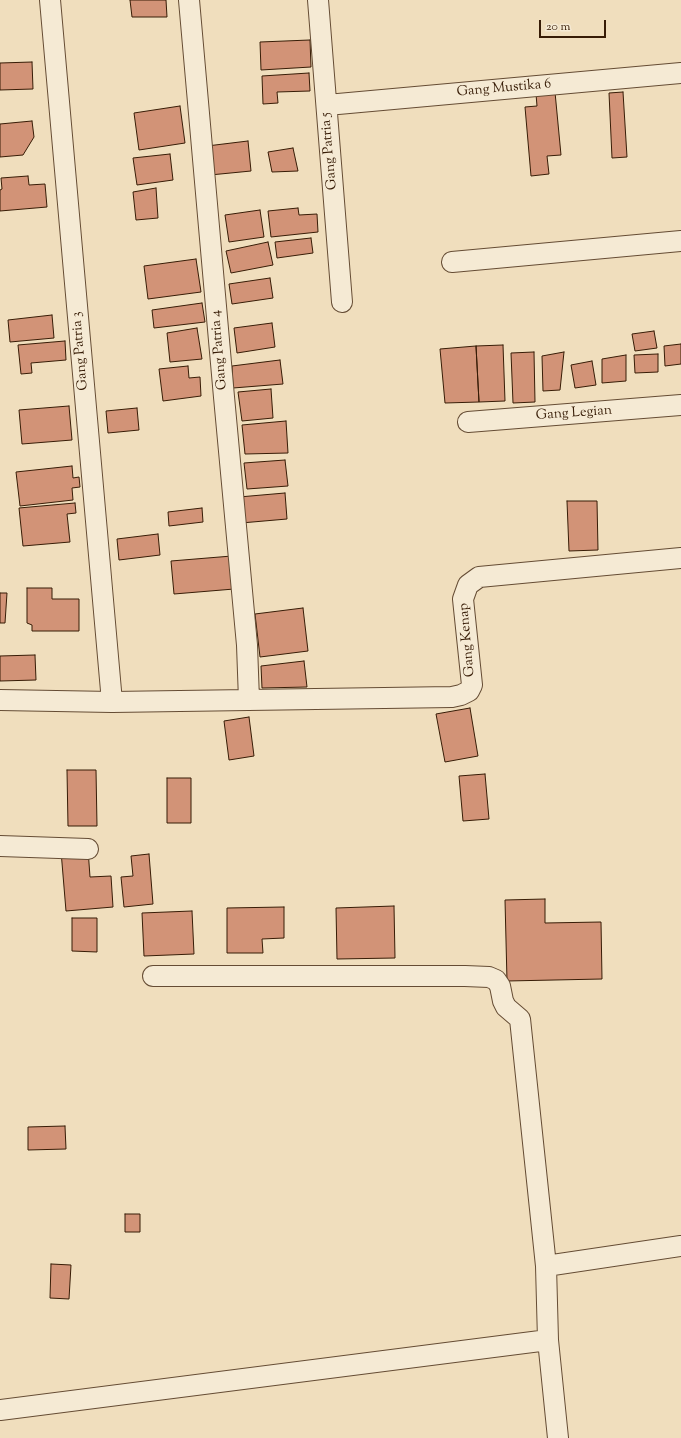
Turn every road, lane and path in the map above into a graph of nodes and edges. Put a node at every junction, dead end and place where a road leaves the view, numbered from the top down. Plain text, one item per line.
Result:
1 (50, 0) edge
2 (189, 0) edge
3 (318, 0) edge
4 (681, 73) edge
5 (327, 105) junction
6 (681, 241) edge
7 (452, 262) dead end
8 (342, 302) dead end
9 (681, 406) edge
10 (468, 422) dead end
11 (681, 558) edge
12 (0, 700) edge
13 (250, 700) junction
14 (112, 702) junction
15 (0, 846) edge
16 (88, 849) dead end
17 (152, 976) dead end
18 (681, 1246) edge
19 (546, 1266) junction
20 (548, 1340) junction
21 (0, 1410) edge
22 (558, 1438) edge

1 - 14 street, Gang Patria 3
2 - 13 street, Gang Patria 4
3 - 5 street, Gang Patria 5
4 - 5 street, Gang Mustika 6
5 - 8 street, Gang Patria 5
6 - 7 street
9 - 10 street, Gang Legian
11 - 13 street, Gang Kenap
12 - 14 street
13 - 14 street
15 - 16 street
17 - 19 street
18 - 19 street
19 - 20 street
20 - 21 street
20 - 22 street

